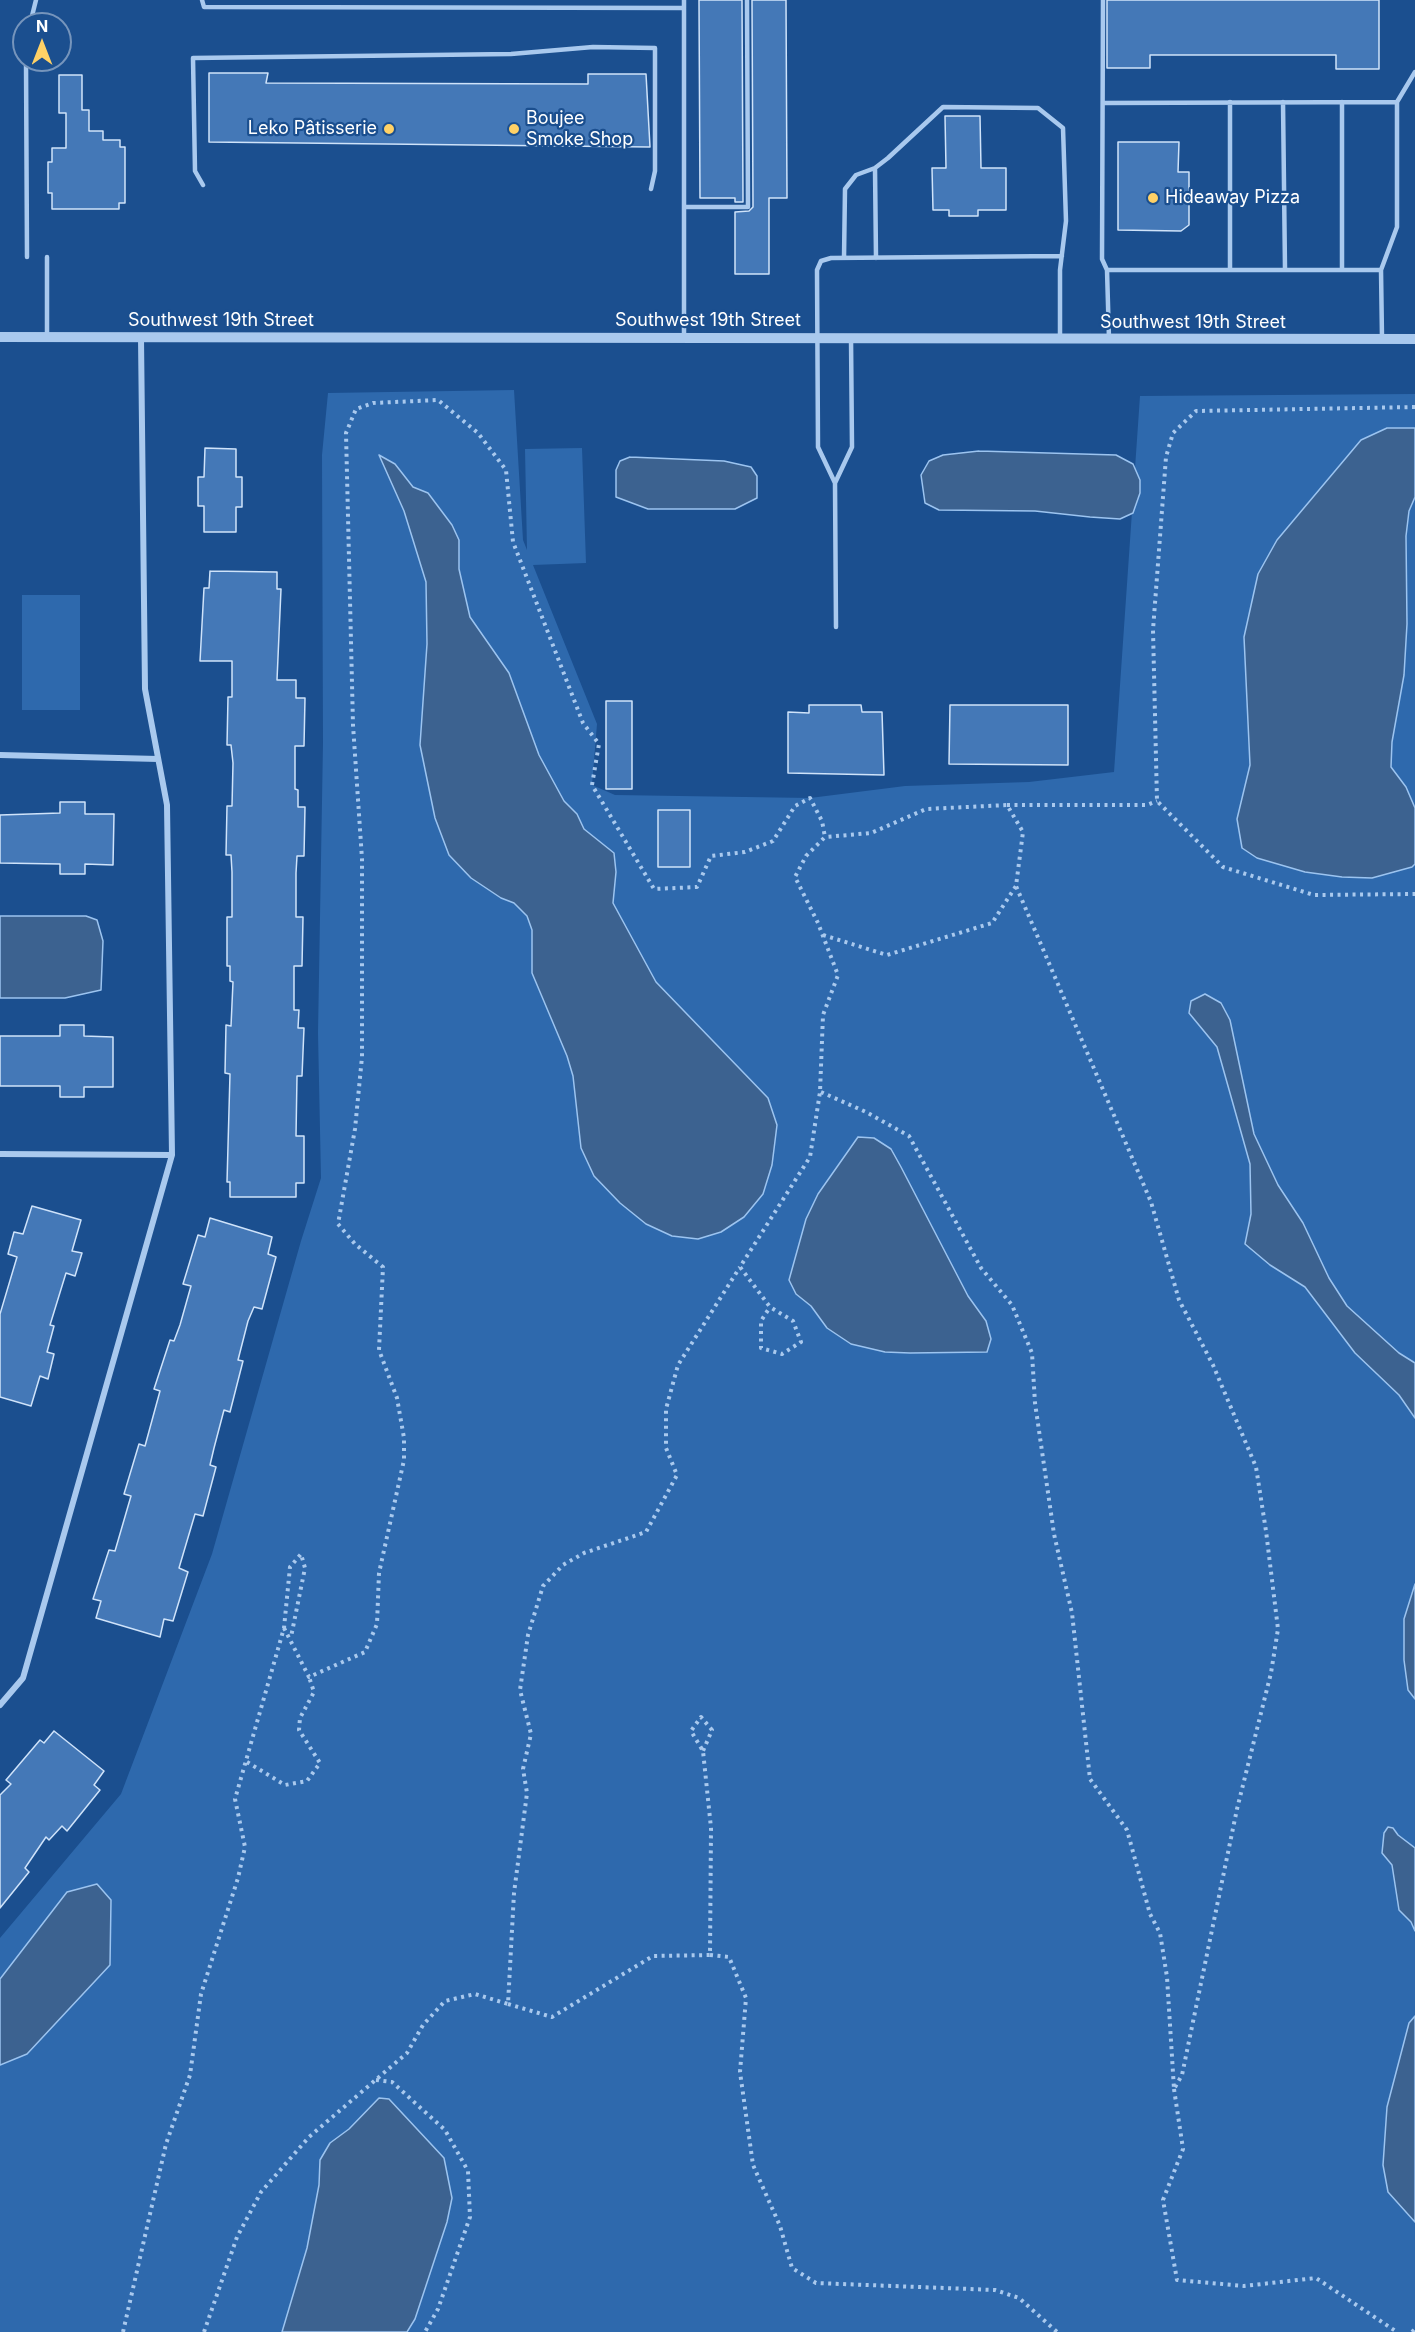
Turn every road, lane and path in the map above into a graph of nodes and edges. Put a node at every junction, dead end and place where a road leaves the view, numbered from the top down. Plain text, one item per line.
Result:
1 (202, 0) edge
2 (430, 0) edge
3 (473, 0) edge
4 (542, 0) edge
5 (684, 0) edge
6 (747, 0) edge
7 (1103, 0) edge
8 (430, 8) junction
9 (473, 8) junction
10 (542, 8) junction
11 (684, 8) junction
12 (26, 72) edge
13 (1415, 72) edge
14 (1230, 102) junction
15 (1283, 102) junction
16 (1342, 102) junction
17 (1398, 102) junction
18 (1102, 103) junction
19 (875, 168) junction
20 (203, 185) dead end
21 (651, 189) dead end
22 (684, 207) junction
23 (1062, 256) junction
24 (27, 257) dead end
25 (47, 257) dead end
26 (844, 258) junction
27 (876, 258) junction
28 (1230, 269) junction
29 (1285, 269) junction
30 (1342, 269) junction
31 (1107, 270) junction
32 (1381, 270) junction
33 (0, 337) edge
34 (684, 337) junction
35 (47, 338) junction
36 (141, 338) junction
37 (818, 338) junction
38 (851, 338) junction
39 (1060, 339) junction
40 (1109, 339) junction
41 (1382, 339) junction
42 (1415, 339) edge
43 (1415, 407) edge
44 (835, 483) junction
45 (836, 627) dead end
46 (0, 755) edge
47 (158, 759) junction
48 (1156, 801) junction
49 (1006, 805) junction
50 (825, 837) junction
51 (1016, 886) junction
52 (1415, 894) edge
53 (823, 935) junction
54 (820, 1092) junction
55 (0, 1154) edge
56 (172, 1155) junction
57 (740, 1267) junction
58 (770, 1307) junction
59 (284, 1628) junction
60 (290, 1636) junction
61 (309, 1677) junction
62 (0, 1705) edge
63 (703, 1752) junction
64 (248, 1762) junction
65 (710, 1955) junction
66 (508, 2004) junction
67 (376, 2080) junction
68 (1174, 2089) junction
69 (123, 2332) edge
70 (204, 2332) edge
71 (425, 2332) edge
72 (1057, 2332) edge
73 (1397, 2332) edge

1 - 8 lane
2 - 8 lane
3 - 9 lane
4 - 10 lane
5 - 11 lane
6 - 22 lane
7 - 18 lane
8 - 9 lane
9 - 10 lane
10 - 11 lane
11 - 22 lane
12 - 24 lane
13 - 17 lane
14 - 15 lane
14 - 18 lane
14 - 28 lane
15 - 16 lane
15 - 29 lane
16 - 17 lane
16 - 30 lane
17 - 32 lane
18 - 31 lane
19 - 23 lane
19 - 26 lane
19 - 27 lane
20 - 21 lane
22 - 34 lane
23 - 27 lane
23 - 39 lane
25 - 35 lane
26 - 27 lane
26 - 37 lane
28 - 29 lane
28 - 31 lane
29 - 30 lane
30 - 32 lane
31 - 40 lane
32 - 41 lane
33 - 35 street, Southwest 19th Street
34 - 36 street, Southwest 19th Street
34 - 37 street, Southwest 19th Street
35 - 36 street, Southwest 19th Street
36 - 47 street
37 - 38 street, Southwest 19th Street
37 - 44 lane
38 - 39 street, Southwest 19th Street
38 - 44 lane
39 - 40 street, Southwest 19th Street
40 - 41 street, Southwest 19th Street
41 - 42 street, Southwest 19th Street
43 - 48 path
44 - 45 lane
46 - 47 street
47 - 56 street
48 - 49 path
48 - 52 path
49 - 50 path
49 - 51 path
50 - 53 path
50 - 61 path
51 - 53 path
51 - 68 path
53 - 54 path
54 - 57 path
54 - 68 path
55 - 56 street
56 - 62 street
57 - 58 path
57 - 66 path
58 - 58 path
59 - 60 path
59 - 60 path
59 - 64 path
60 - 61 path
61 - 64 path
63 - 63 path
63 - 65 path
64 - 69 path
65 - 66 path
65 - 72 path
66 - 67 path
67 - 70 path
67 - 71 path
68 - 73 path

